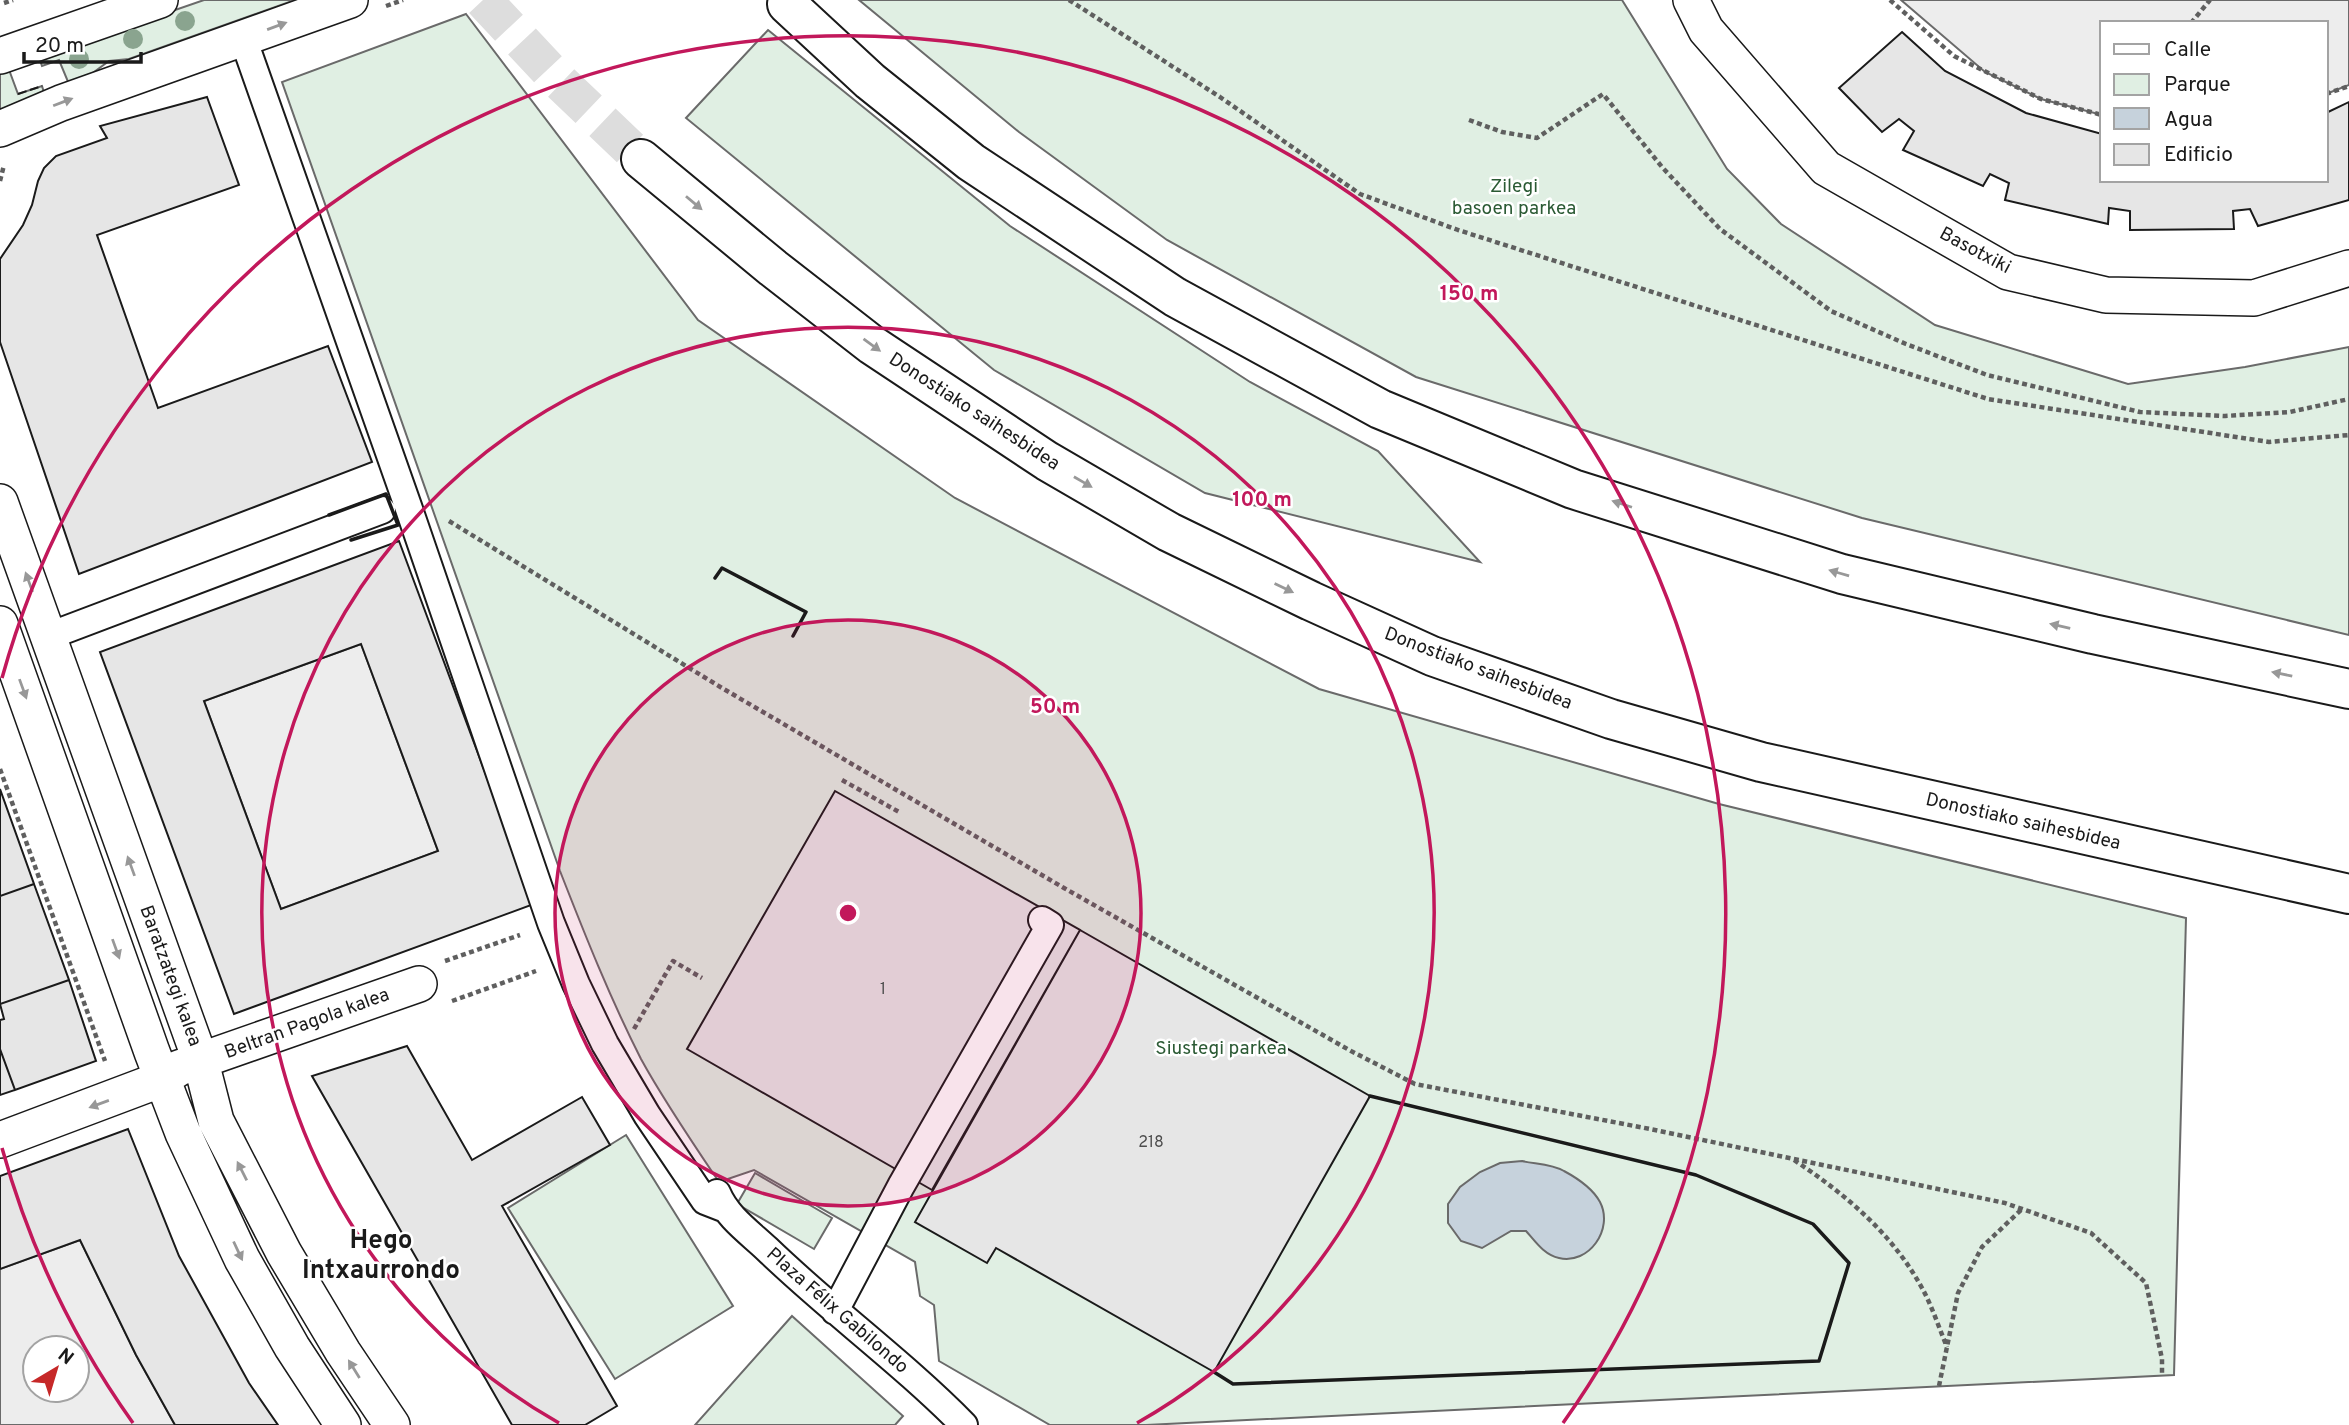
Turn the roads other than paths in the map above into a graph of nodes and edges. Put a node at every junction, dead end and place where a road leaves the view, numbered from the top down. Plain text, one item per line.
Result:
1 (160, 0) edge
2 (350, 0) edge
3 (1690, 0) edge
4 (787, 4) dead end
5 (243, 38) junction
6 (0, 56) edge
7 (0, 129) edge
8 (641, 159) tunnel mouth
9 (2349, 268) edge
10 (0, 502) edge
11 (382, 510) dead end
12 (49, 636) junction
13 (2, 639) edge
14 (2349, 689) edge
15 (2349, 894) edge
16 (1042, 920) dead end
17 (433, 984) road end
18 (201, 1062) junction
19 (163, 1079) junction
20 (0, 1140) edge
21 (835, 1311) junction
22 (343, 1425) edge
23 (392, 1425) edge
24 (964, 1425) edge

1 - 6 street
5 -> 2 street
3 - 9 street, Basotxiki
14 -> 4 highway
7 -> 5 street
5 - 21 street, Plaza Félix Gabilondo
8 -> 15 highway, Donostiako saihesbidea
12 -> 10 street, Baratzategi kalea
11 - 12 street
18 -> 12 street, Baratzategi kalea
13 -> 19 street
16 - 21 street
17 - 18 street, Beltran Pagola kalea
18 - 19 street, Beltran Pagola kalea
23 -> 18 street, Baratzategi kalea
19 -> 20 street, Beltran Pagola kalea
19 -> 22 street
21 - 24 street, Plaza Félix Gabilondo

